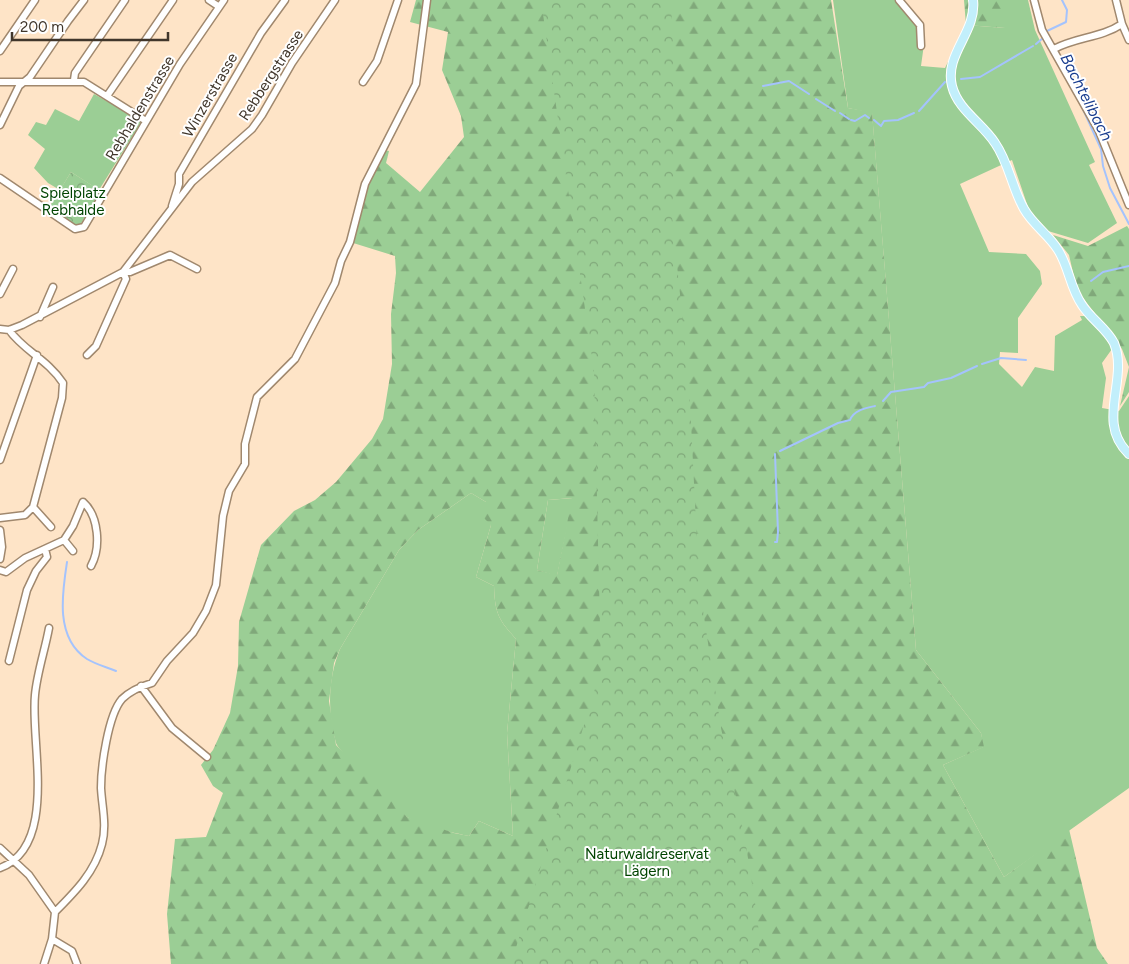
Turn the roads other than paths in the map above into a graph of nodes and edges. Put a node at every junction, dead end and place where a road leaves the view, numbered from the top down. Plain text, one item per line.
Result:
1 (35, 0) edge
2 (84, 0) edge
3 (125, 0) edge
4 (173, 0) edge
5 (209, 0) edge
6 (224, 0) edge
7 (285, 0) edge
8 (335, 0) edge
9 (398, 0) edge
10 (427, 0) edge
11 (899, 0) edge
12 (973, 0) edge
13 (1034, 0) edge
14 (1116, 0) edge
15 (218, 6) junction
16 (1122, 24) junction
17 (1129, 40) edge
18 (921, 46) dead end
19 (1054, 49) junction
20 (0, 51) edge
21 (74, 80) junction
22 (0, 82) edge
23 (25, 82) junction
24 (363, 82) dead end
25 (107, 96) junction
26 (146, 121) junction
27 (0, 125) edge
28 (0, 178) edge
29 (1129, 204) edge
30 (173, 207) junction
31 (13, 269) dead end
32 (196, 269) dead end
33 (124, 272) junction
34 (52, 286) dead end
35 (0, 294) edge
36 (40, 317) junction
37 (0, 329) edge
38 (9, 330) junction
39 (87, 354) dead end
40 (37, 355) junction
41 (1129, 454) edge
42 (0, 460) edge
43 (33, 507) junction
44 (0, 518) edge
45 (51, 527) dead end
46 (0, 530) edge
47 (64, 540) junction
48 (45, 549) junction
49 (73, 551) dead end
50 (0, 559) edge
51 (91, 566) dead end
52 (0, 570) edge
53 (49, 628) dead end
54 (9, 661) dead end
55 (141, 686) junction
56 (208, 757) dead end
57 (0, 848) edge
58 (15, 860) junction
59 (0, 868) edge
60 (55, 912) junction
61 (52, 939) junction
62 (44, 964) edge
63 (77, 964) edge

1 - 20 street
2 - 23 street
3 - 21 street
4 - 25 street
5 - 15 street
6 - 15 street, Rebhaldenstrasse
7 - 30 street, Winzerstrasse
8 - 30 street, Rebbergstrasse
9 - 24 street
10 - 55 street
11 - 18 street
12 - 41 main road
13 - 19 street
14 - 16 street
15 - 26 street, Rebhaldenstrasse
16 - 17 street
16 - 19 street
19 - 29 street
21 - 23 street
21 - 25 street
22 - 23 street
23 - 27 street
25 - 26 street
26 - 28 street, Rebhaldenstrasse
30 - 33 street, Rebbergstrasse
31 - 35 street
32 - 33 street, Rebbergstrasse
33 - 36 street, Rebbergstrasse
33 - 39 street
34 - 36 street
36 - 38 street, Rebbergstrasse
37 - 38 street, Rebbergstrasse
38 - 40 street
40 - 42 street
40 - 43 street
43 - 44 street
43 - 45 street
46 - 50 street
47 - 48 street
47 - 49 street
47 - 51 street
48 - 52 street
48 - 54 street
53 - 58 street
55 - 56 street
55 - 60 street
57 - 58 street
58 - 59 street
58 - 60 street
60 - 61 street
61 - 62 street
61 - 63 street

